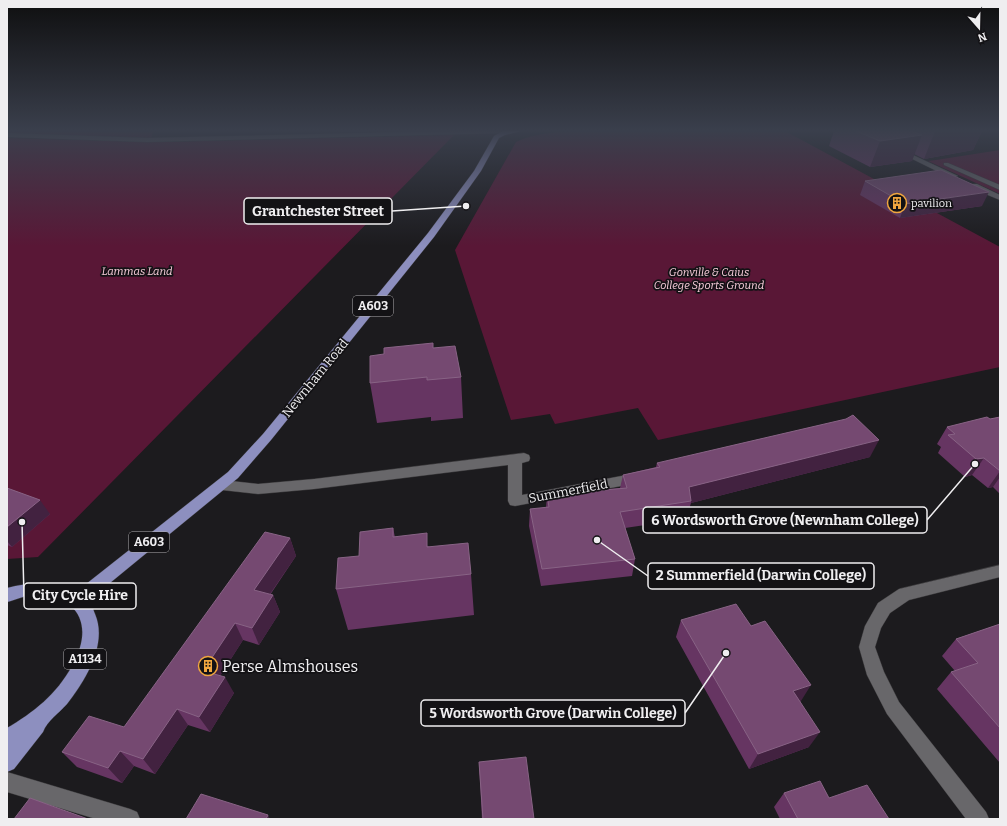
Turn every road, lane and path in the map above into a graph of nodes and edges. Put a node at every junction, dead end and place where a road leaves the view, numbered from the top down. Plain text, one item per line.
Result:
1 (478, 170) edge
2 (944, 170) edge
3 (956, 170) edge
4 (1000, 188) edge
5 (1000, 198) edge
6 (646, 476) edge
7 (222, 485) junction
8 (1000, 572) edge
9 (7, 595) edge
10 (78, 600) junction
11 (40, 719) junction
12 (7, 738) edge
13 (7, 762) edge
14 (7, 782) edge
15 (97, 814) edge
16 (130, 819) edge
17 (978, 819) edge

1 - 7 main road, Newnham Road / A603
2 - 5 street
3 - 4 street
6 - 7 street, Summerfield
7 - 10 main road, Newnham Road / A603
8 - 17 street
9 - 10 main road
10 - 11 main road, A1134
11 - 12 main road, A1134
11 - 13 main road, A1134
14 - 15 street
15 - 16 street

